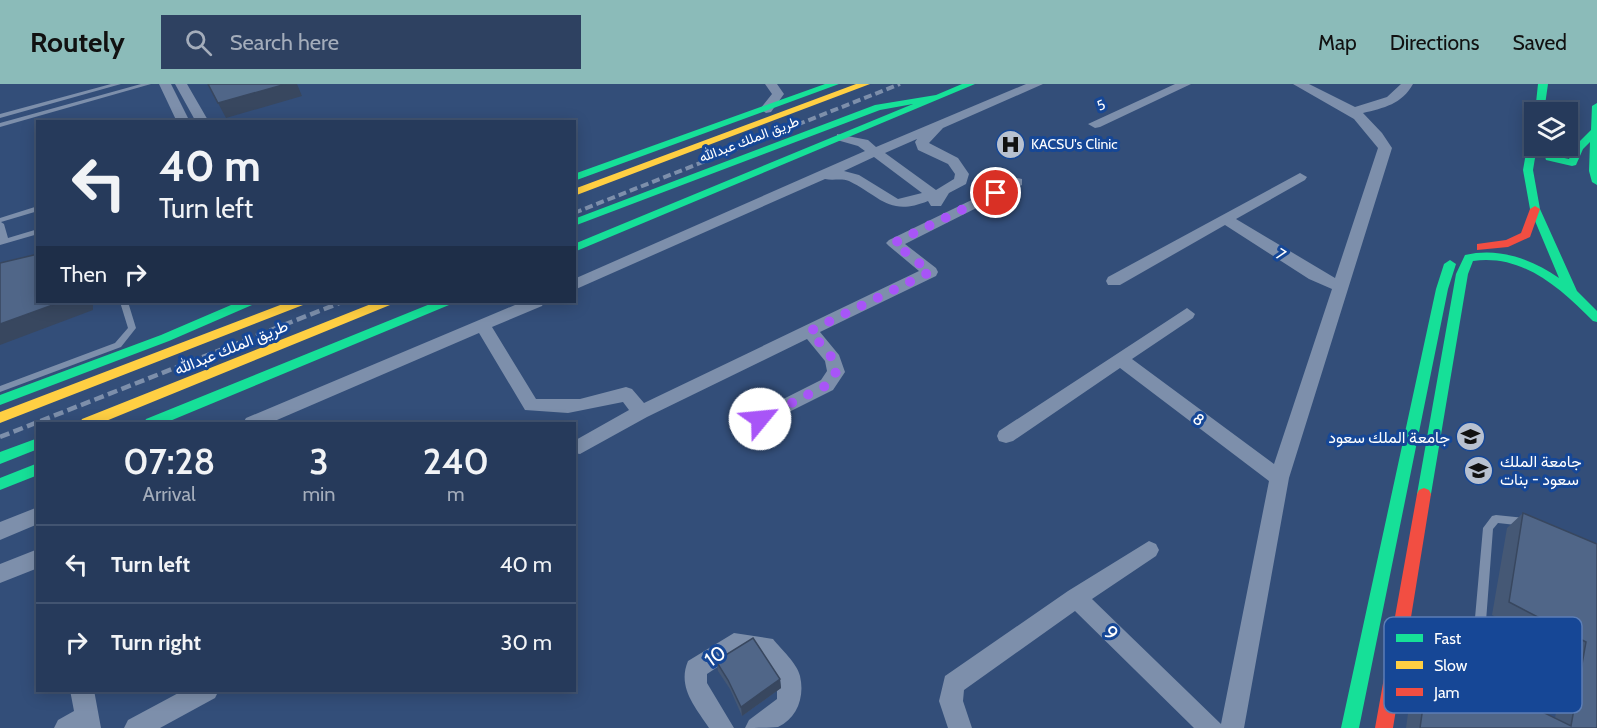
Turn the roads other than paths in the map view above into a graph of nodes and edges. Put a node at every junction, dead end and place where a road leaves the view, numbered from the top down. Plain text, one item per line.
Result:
1 (118, 84) edge
2 (147, 84) edge
3 (165, 84) edge
4 (181, 84) edge
5 (771, 84) edge
6 (834, 84) edge
7 (865, 84) edge
8 (970, 84) edge
9 (1037, 84) edge
10 (1185, 84) edge
11 (1299, 84) edge
12 (1407, 84) edge
13 (1542, 84) edge
14 (936, 91) edge
15 (1541, 102) edge
16 (1597, 106) edge
17 (766, 109) junction
18 (1355, 111) junction
19 (0, 116) edge
20 (183, 120) edge
21 (202, 120) edge
22 (947, 122) junction
23 (1095, 124) dead end
24 (0, 125) edge
25 (864, 128) junction
26 (1596, 131) edge
27 (842, 137) junction
28 (880, 150) junction
29 (1578, 152) edge
30 (1530, 156) edge
31 (1550, 156) edge
32 (1576, 156) edge
33 (576, 177) edge
34 (1299, 177) dead end
35 (1597, 182) edge
36 (1017, 183) dead end
37 (801, 184) junction
38 (576, 192) edge
39 (937, 196) junction
40 (36, 209) edge
41 (1535, 209) junction
42 (1225, 219) junction
43 (0, 222) edge
44 (576, 222) edge
45 (935, 223) junction
46 (36, 232) edge
47 (2, 242) edge
48 (576, 247) edge
49 (1114, 281) dead end
50 (576, 284) edge
51 (1339, 286) junction
52 (1572, 293) junction
53 (124, 303) edge
54 (246, 303) edge
55 (296, 303) edge
56 (384, 303) edge
57 (443, 303) edge
58 (534, 303) edge
59 (1187, 314) dead end
60 (1597, 318) edge
61 (482, 326) junction
62 (810, 331) junction
63 (1120, 359) junction
64 (0, 389) edge
65 (0, 400) edge
66 (641, 412) junction
67 (0, 418) edge
68 (89, 422) edge
69 (152, 422) edge
70 (254, 422) edge
71 (741, 429) dead end
72 (1006, 436) dead end
73 (36, 444) edge
74 (580, 447) dead end
75 (0, 458) edge
76 (36, 470) edge
77 (1279, 478) junction
78 (0, 484) edge
79 (36, 516) edge
80 (1537, 526) edge
81 (0, 531) edge
82 (1149, 549) dead end
83 (36, 559) edge
84 (0, 574) edge
85 (1076, 598) junction
86 (1403, 617) edge
87 (1481, 617) edge
88 (82, 692) edge
89 (203, 692) edge
90 (1387, 713) edge
91 (88, 722) edge
92 (66, 728) edge
93 (136, 728) edge
94 (722, 728) edge
95 (757, 728) edge
96 (960, 728) edge
97 (1211, 728) edge
98 (1232, 728) edge
99 (1350, 728) edge
100 (1384, 728) edge

1 - 19 lane
2 - 24 lane
3 - 20 street
4 - 21 street
5 - 17 street
6 - 17 main road
7 - 38 main road, طريق الملك عبدالله
8 - 14 main road
9 - 22 street
10 - 23 street, 5
11 - 18 street
12 - 18 street
13 - 15 main road
14 - 25 main road
14 - 44 main road, طريق الملك عبدالله
16 - 26 main road
17 - 33 main road
18 - 51 street
22 - 28 street
22 - 39 street
25 - 27 main road
25 - 28 street
26 - 29 main road
26 - 35 main road
27 - 28 street
27 - 48 main road
28 - 37 street
28 - 39 street
30 - 41 main road
31 - 32 main road
34 - 42 street
36 - 45 street
37 - 39 street
37 - 50 street
39 - 45 street
40 - 43 lane
41 - 52 main road
41 - 99 main road
42 - 49 street
42 - 51 street, 7
43 - 47 lane
45 - 62 street
46 - 47 lane
51 - 77 street
52 - 60 main road
52 - 86 main road
53 - 64 lane
54 - 65 main road
55 - 67 main road, طريق الملك عبدالله
56 - 68 main road, طريق الملك عبدالله
57 - 69 main road
58 - 61 street
59 - 63 street
61 - 66 street
61 - 70 street
62 - 66 street
62 - 71 street
63 - 72 street
63 - 77 street, 8
66 - 74 street
73 - 75 main road
76 - 78 main road
77 - 98 street
79 - 81 street
80 - 87 lane
82 - 85 street
83 - 84 street
85 - 96 street
85 - 97 street, 9
88 - 91 street
89 - 93 street
90 - 100 main road
91 - 92 street
94 - 95 street, 10

